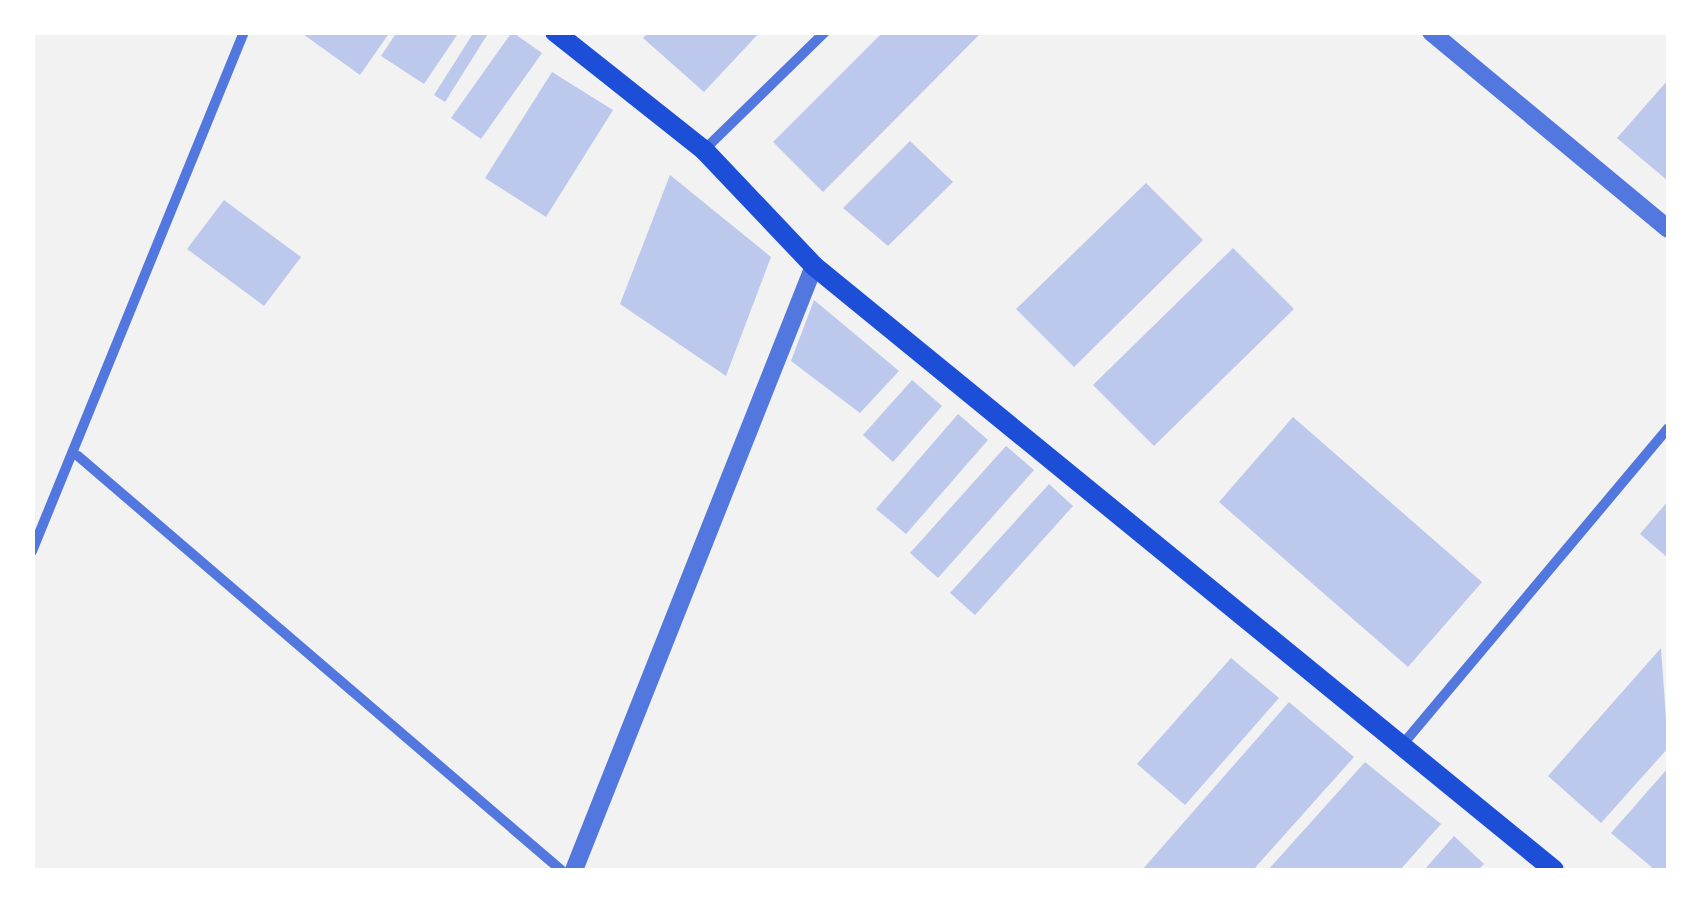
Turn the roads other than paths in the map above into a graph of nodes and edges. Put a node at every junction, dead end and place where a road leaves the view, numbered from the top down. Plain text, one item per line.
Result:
1 (244, 32) edge
2 (555, 32) edge
3 (824, 32) edge
4 (1431, 32) edge
5 (704, 150) junction
6 (1668, 228) edge
7 (814, 266) junction
8 (1668, 428) edge
9 (78, 456) junction
10 (32, 552) edge
11 (1403, 744) junction
12 (561, 870) edge
13 (574, 870) edge
14 (1554, 870) edge

1 - 9 street
2 - 5 main road
3 - 5 street
4 - 6 street
5 - 7 main road
7 - 11 main road
7 - 13 street
8 - 11 street
9 - 10 street
9 - 12 street
11 - 14 main road

